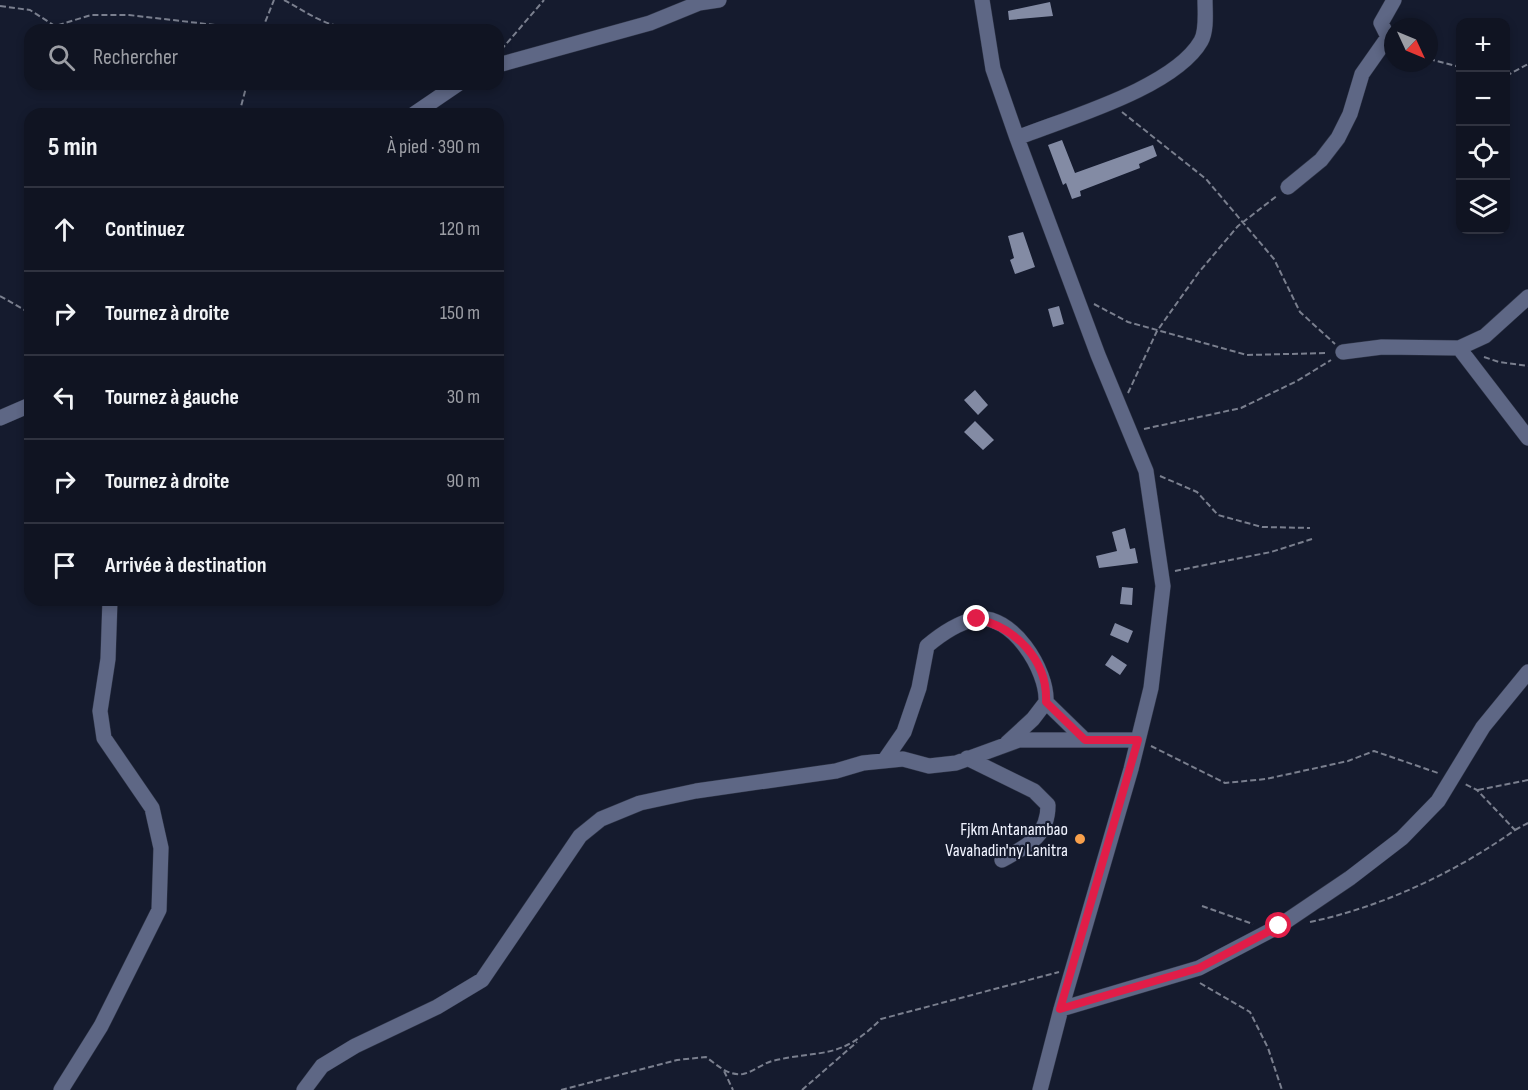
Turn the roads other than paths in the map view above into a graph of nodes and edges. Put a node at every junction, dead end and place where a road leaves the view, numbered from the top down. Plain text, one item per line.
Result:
1 (719, 0) edge
2 (982, 0) edge
3 (1204, 0) edge
4 (1394, 0) edge
5 (504, 63) edge
6 (450, 90) edge
7 (423, 108) edge
8 (1017, 138) junction
9 (1288, 187) road end
10 (1528, 297) edge
11 (1459, 348) junction
12 (1343, 352) road end
13 (24, 408) edge
14 (0, 418) edge
15 (1528, 438) edge
16 (110, 606) edge
17 (1528, 672) edge
18 (1046, 702) junction
19 (1085, 740) junction
20 (1138, 740) junction
21 (1006, 744) junction
22 (967, 758) junction
23 (884, 761) junction
24 (1002, 861) dead end
25 (1060, 1009) junction
26 (61, 1090) edge
27 (304, 1090) edge
28 (1040, 1090) edge

1 - 5 street
2 - 8 street
3 - 8 street
4 - 9 street
6 - 7 street
8 - 20 street
10 - 11 street
11 - 12 street
11 - 15 street
13 - 14 street
16 - 26 street
17 - 25 street
18 - 19 street
18 - 21 street
18 - 23 street
19 - 20 street
19 - 21 street
20 - 25 street
21 - 22 street
22 - 23 street
22 - 24 street
23 - 27 street
25 - 28 street

